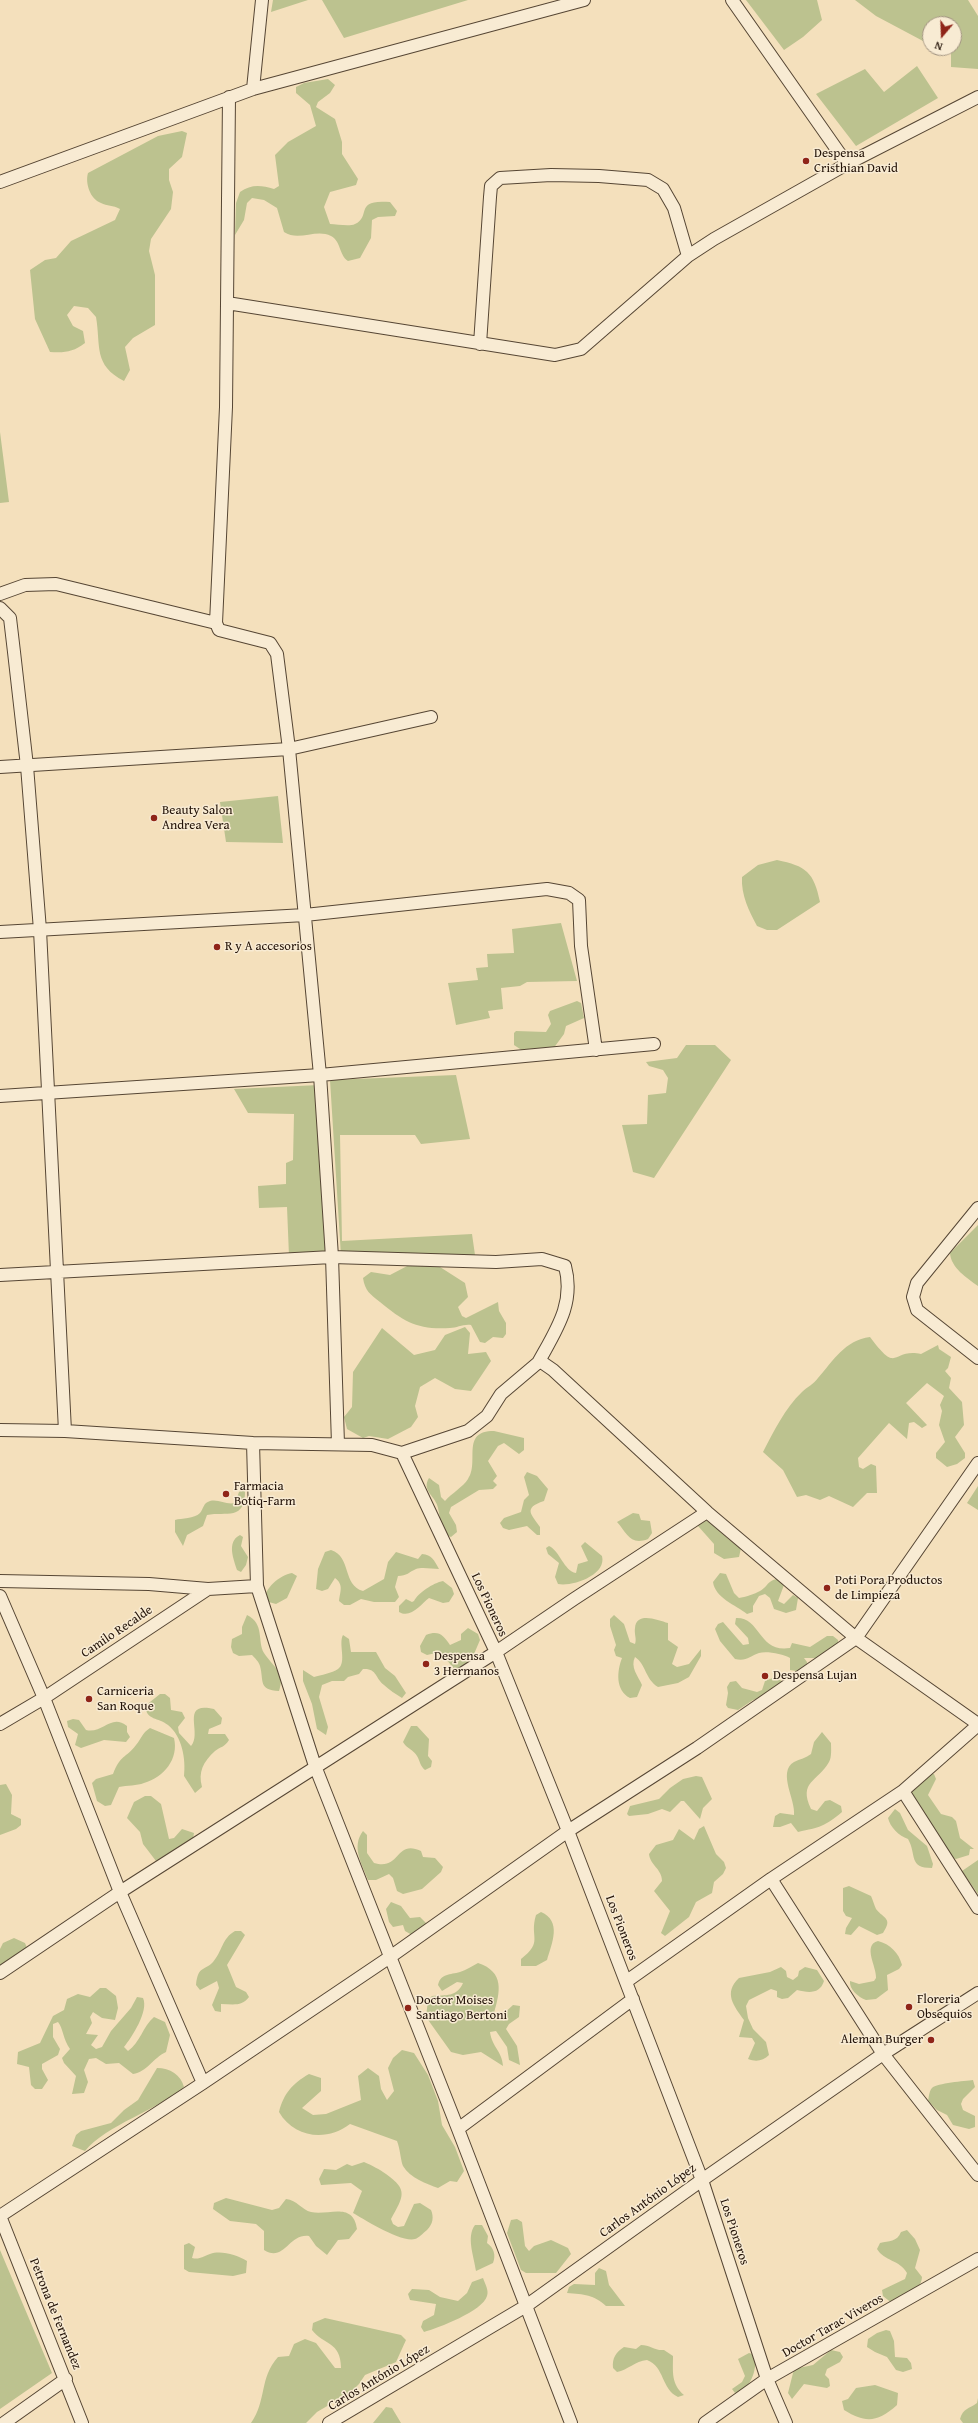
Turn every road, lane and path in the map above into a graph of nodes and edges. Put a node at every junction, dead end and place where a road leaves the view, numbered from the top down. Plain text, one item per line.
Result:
1 (262, 0) edge
2 (584, 0) edge
3 (732, 0) edge
4 (253, 89) junction
5 (229, 97) junction
6 (978, 97) edge
7 (847, 164) junction
8 (0, 182) edge
9 (688, 256) junction
10 (227, 303) junction
11 (480, 344) junction
12 (0, 594) edge
13 (0, 608) edge
14 (216, 623) junction
15 (431, 717) dead end
16 (289, 749) junction
17 (27, 766) junction
18 (0, 768) edge
19 (305, 915) junction
20 (40, 930) junction
21 (0, 932) edge
22 (654, 1044) dead end
23 (596, 1050) junction
24 (320, 1075) junction
25 (50, 1092) junction
26 (0, 1096) edge
27 (978, 1208) edge
28 (332, 1257) junction
29 (57, 1274) junction
30 (0, 1275) edge
31 (978, 1358) edge
32 (538, 1363) junction
33 (0, 1430) edge
34 (65, 1432) junction
35 (253, 1443) junction
36 (338, 1444) junction
37 (402, 1454) junction
38 (978, 1463) edge
39 (707, 1512) junction
40 (0, 1581) edge
41 (257, 1586) junction
42 (208, 1589) junction
43 (0, 1596) edge
44 (856, 1638) junction
45 (496, 1652) junction
46 (44, 1698) junction
47 (0, 1724) edge
48 (978, 1725) edge
49 (315, 1766) junction
50 (903, 1791) junction
51 (568, 1831) junction
52 (771, 1879) junction
53 (120, 1892) junction
54 (978, 1908) edge
55 (390, 1957) junction
56 (0, 1973) edge
57 (627, 1981) junction
58 (978, 1993) edge
59 (633, 1999) junction
60 (883, 2054) junction
61 (203, 2083) junction
62 (458, 2129) junction
63 (978, 2175) edge
64 (702, 2180) junction
65 (0, 2216) edge
66 (978, 2259) edge
67 (526, 2306) junction
68 (66, 2379) junction
69 (767, 2379) junction
70 (4, 2423) edge
71 (82, 2423) edge
72 (330, 2423) edge
73 (571, 2423) edge
74 (705, 2423) edge
75 (786, 2423) edge

1 - 4 street
2 - 4 street
3 - 7 street
4 - 5 street
5 - 8 street
5 - 10 street
6 - 7 street
7 - 9 street
9 - 11 street
9 - 11 street
10 - 11 street
10 - 14 street
12 - 14 street
13 - 17 street
14 - 16 street
15 - 16 street
16 - 17 street
16 - 19 street
17 - 18 street
17 - 20 street
19 - 20 street
19 - 23 street
19 - 24 street
20 - 21 street
20 - 25 street
22 - 23 street
23 - 24 street
24 - 25 street
24 - 28 street
25 - 26 street
25 - 29 street
27 - 31 street
28 - 29 street
28 - 32 street
28 - 36 street
29 - 30 street
29 - 34 street
32 - 37 street
32 - 39 street
33 - 34 street
34 - 35 street
35 - 36 street
35 - 41 street
36 - 37 street
37 - 45 street, Los Pioneros
38 - 44 street
39 - 44 street
39 - 45 street
40 - 42 street
41 - 42 street
41 - 49 street
42 - 46 street, Camilo Recalde
43 - 46 street
44 - 48 street
44 - 51 street
45 - 49 street
45 - 51 street, Los Pioneros
46 - 47 street, Camilo Recalde
46 - 53 street
48 - 50 street
49 - 53 street
49 - 55 street
50 - 52 street
50 - 54 street
51 - 55 street
51 - 57 street, Los Pioneros
52 - 57 street
52 - 60 street
53 - 56 street
53 - 61 street
55 - 61 street
55 - 62 street
57 - 59 street, Los Pioneros
58 - 60 street, Carlos António López
59 - 62 street
59 - 64 street, Los Pioneros
60 - 63 street
60 - 64 street, Carlos António López
61 - 65 street
62 - 67 street
64 - 67 street, Carlos António López
64 - 69 street, Los Pioneros
65 - 68 street, Petrona de Fernandez
66 - 69 street, Doctor Tarac Viveros
67 - 72 street, Carlos António López
67 - 73 street
68 - 70 street
68 - 71 street, Petrona de Fernandez
69 - 74 street, Doctor Tarac Viveros
69 - 75 street, Los Pioneros

